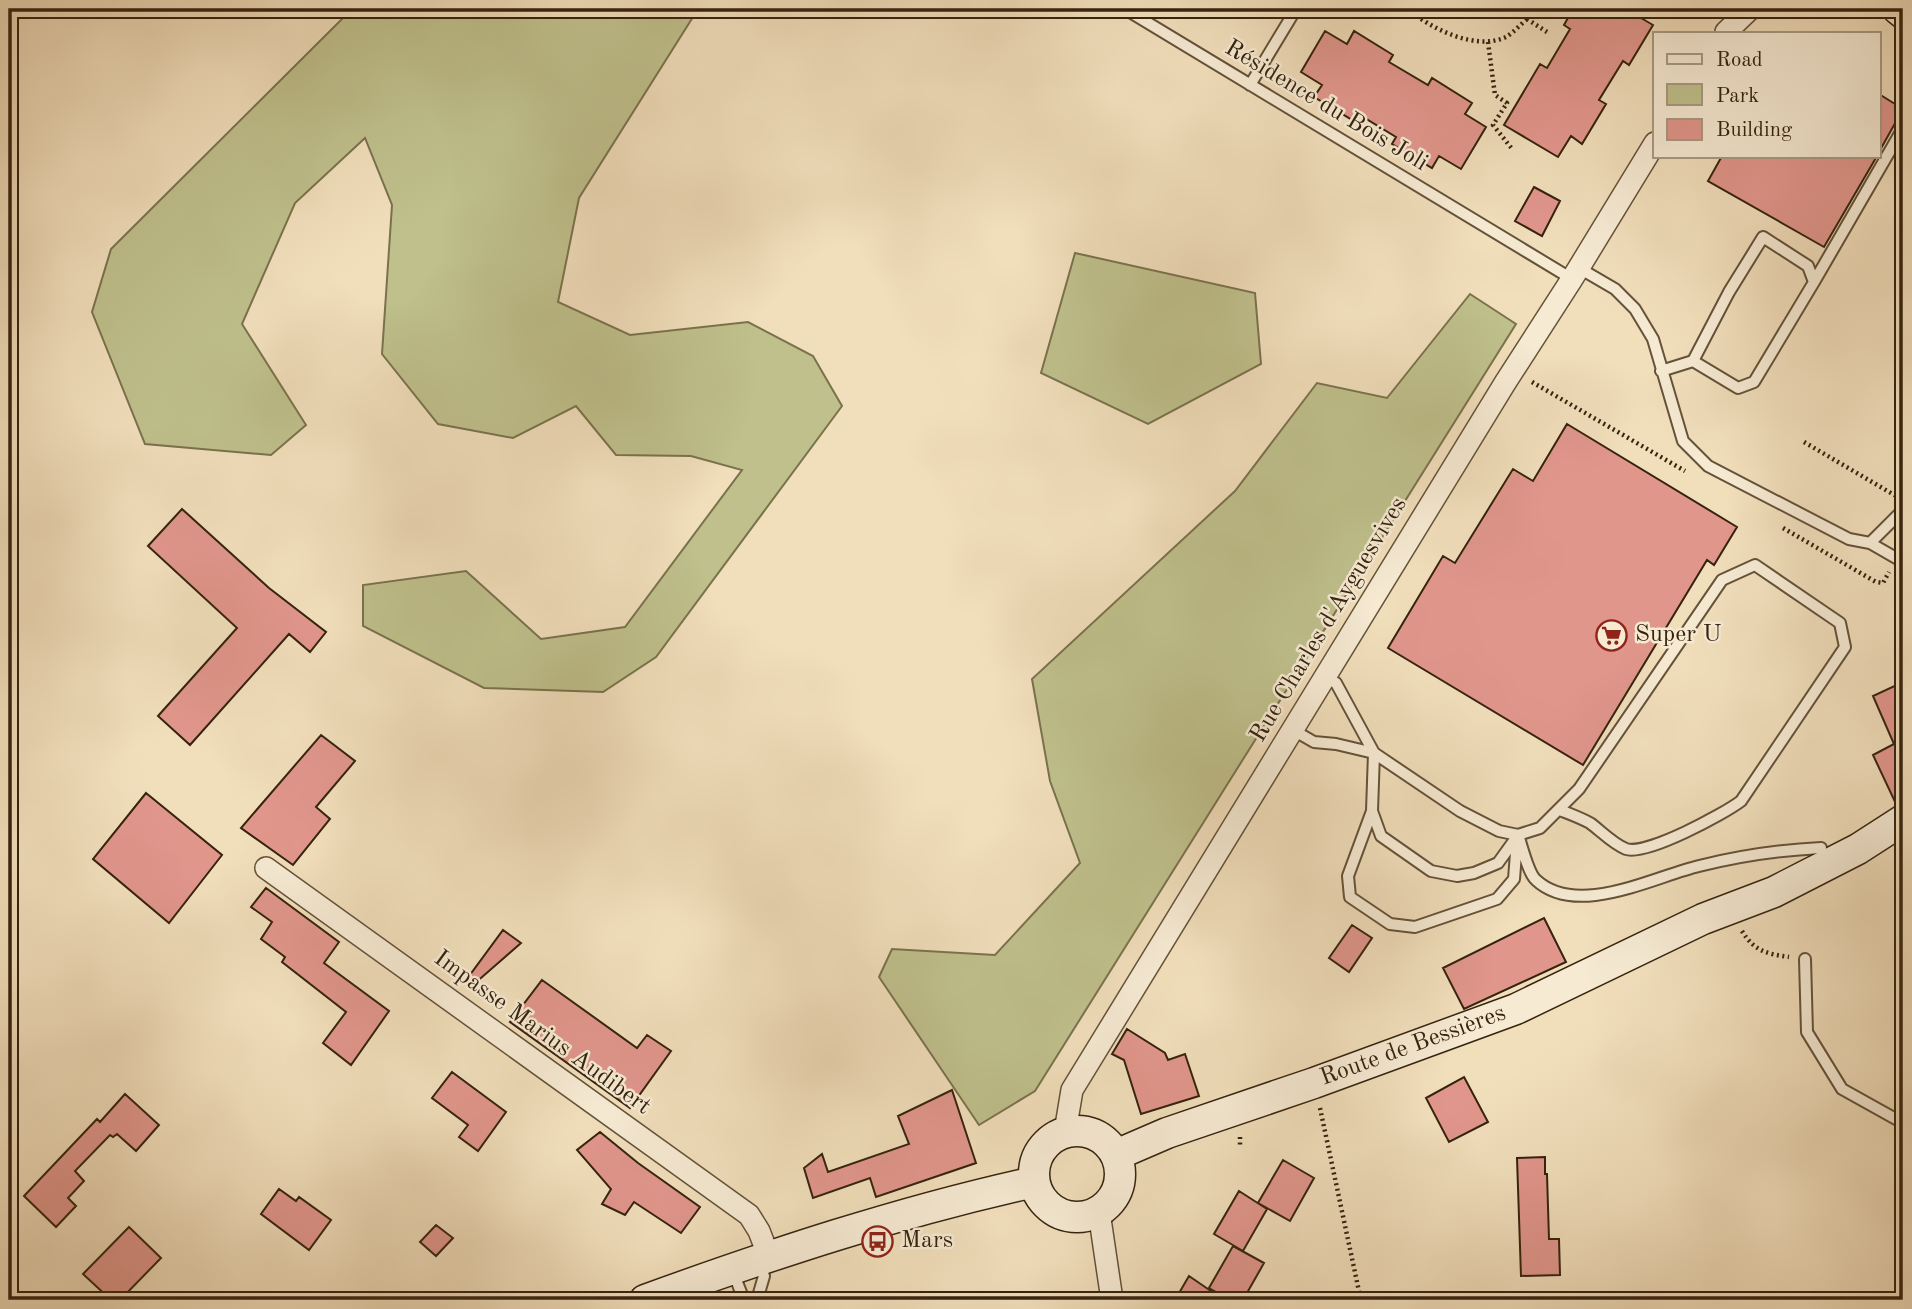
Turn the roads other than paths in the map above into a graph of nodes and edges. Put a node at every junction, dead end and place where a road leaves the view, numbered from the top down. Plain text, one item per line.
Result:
1 (1296, 9) edge
2 (1735, 9) edge
3 (1750, 9) edge
4 (1898, 9) edge
5 (1125, 10) edge
6 (1903, 13) edge
7 (1725, 32) edge
8 (1726, 32) edge
9 (1250, 85) junction
10 (1902, 130) edge
11 (1653, 147) edge
12 (1576, 274) junction
13 (1814, 282) junction
14 (1693, 361) junction
15 (1661, 371) junction
16 (1903, 510) edge
17 (1870, 543) junction
18 (1903, 562) edge
19 (1325, 677) junction
20 (1293, 730) junction
21 (1374, 753) junction
22 (1560, 810) junction
23 (1372, 811) junction
24 (1900, 821) edge
25 (1518, 835) junction
26 (1821, 848) junction
27 (266, 868) dead end
28 (1716, 914) junction
29 (1805, 959) road end
30 (1903, 1123) edge
31 (1065, 1132) junction
32 (1116, 1155) junction
33 (1034, 1182) junction
34 (1099, 1212) junction
35 (753, 1262) junction
36 (645, 1300) edge
37 (744, 1300) edge
38 (757, 1300) edge
39 (1112, 1300) edge

1 - 9 lane
2 - 7 street
3 - 8 street
4 - 6 main road
5 - 9 lane, Résidence du Bois Joli
9 - 12 lane, Résidence du Bois Joli
10 - 13 lane
11 - 12 street, Rue Charles d'Ayguesvives
12 - 15 lane, Résidence du Bois Joli
12 - 19 street, Rue Charles d'Ayguesvives
13 - 14 lane
13 - 14 lane
14 - 15 lane
15 - 17 lane, Résidence du Bois Joli
16 - 17 lane
17 - 18 lane, Résidence du Bois Joli
19 - 20 street, Rue Charles d'Ayguesvives
19 - 21 lane
20 - 21 lane
20 - 31 street, Rue Charles d'Ayguesvives
21 - 23 lane
21 - 25 lane
22 - 22 lane
22 - 25 lane
23 - 25 lane
23 - 25 lane
24 - 26 main road, Route de Bessières
24 - 28 main road, Route de Bessières
25 - 26 lane
26 - 28 main road, Route de Bessières
27 - 35 street, Impasse Marius Audibert
28 - 32 main road, Route de Bessières
29 - 30 lane
31 - 32 main road
31 - 33 main road
32 - 34 main road
33 - 34 main road
33 - 35 main road
34 - 39 street
35 - 36 main road
35 - 37 lane
35 - 38 lane

